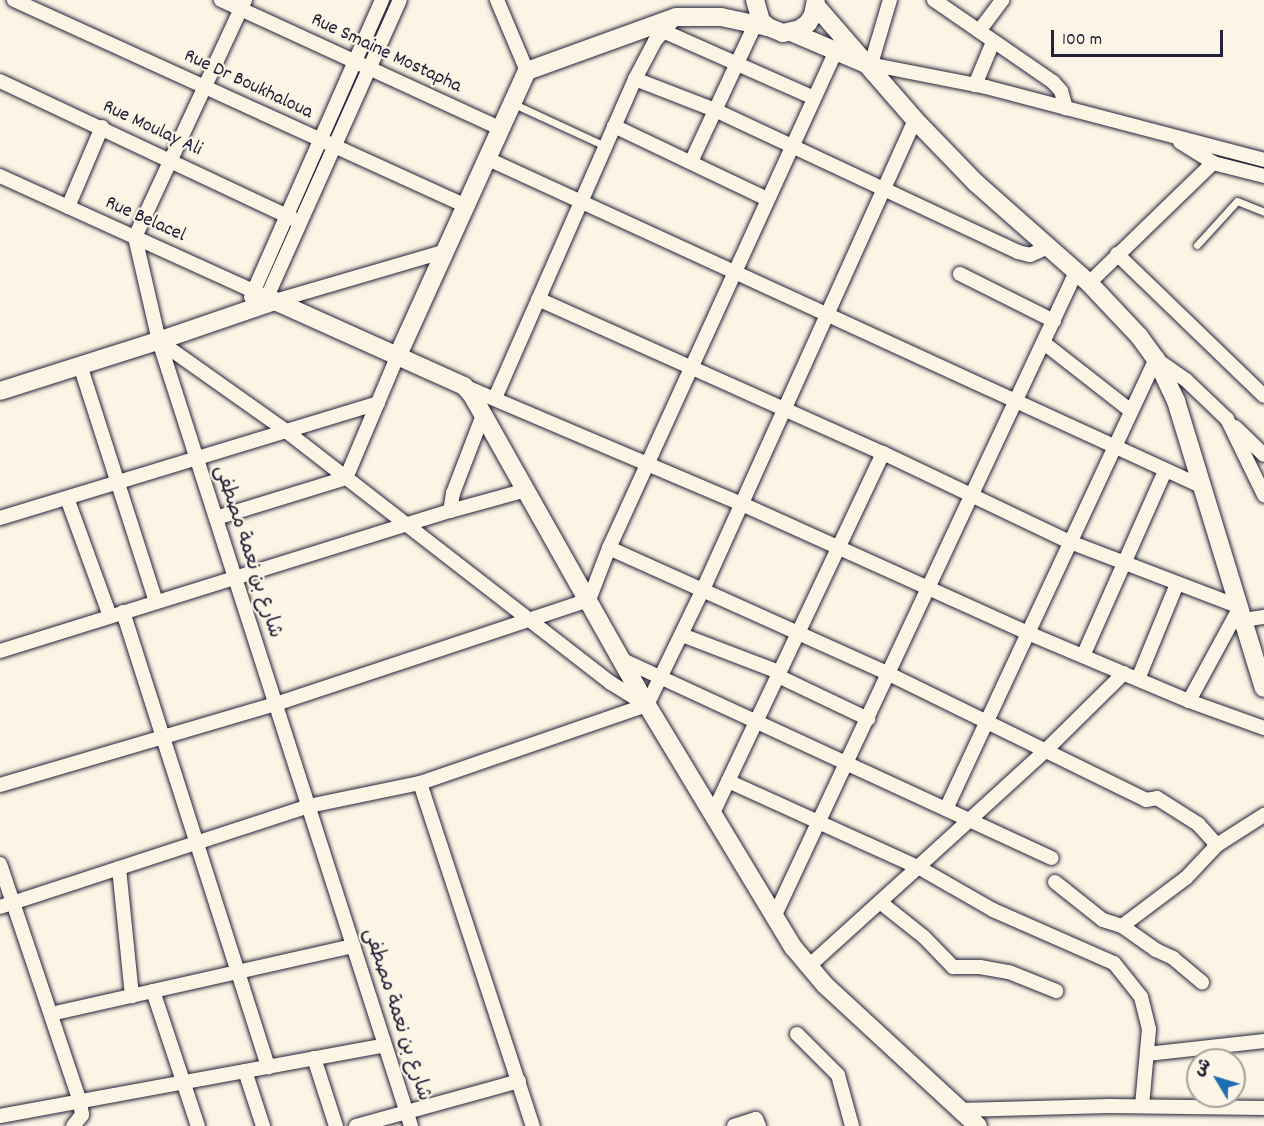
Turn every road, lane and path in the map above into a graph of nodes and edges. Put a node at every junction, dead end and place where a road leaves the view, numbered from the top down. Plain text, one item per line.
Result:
1 (14, 0) edge
2 (221, 0) edge
3 (382, 0) edge
4 (400, 0) edge
5 (497, 0) edge
6 (698, 0) edge
7 (755, 0) edge
8 (890, 0) edge
9 (934, 0) edge
10 (1002, 0) edge
11 (816, 3) edge
12 (243, 5) edge
13 (676, 17) junction
14 (762, 26) junction
15 (663, 31) junction
16 (791, 32) junction
17 (979, 32) junction
18 (993, 42) junction
19 (835, 53) junction
20 (355, 62) junction
21 (738, 62) junction
22 (867, 63) junction
23 (368, 68) junction
24 (527, 71) junction
25 (634, 79) junction
26 (0, 81) edge
27 (975, 84) junction
28 (205, 87) junction
29 (814, 98) junction
30 (514, 104) junction
31 (1066, 108) junction
32 (715, 110) junction
33 (915, 120) junction
34 (614, 126) junction
35 (102, 127) junction
36 (502, 129) junction
37 (1168, 134) junction
38 (320, 140) junction
39 (333, 146) junction
40 (605, 146) junction
41 (793, 146) junction
42 (172, 159) junction
43 (488, 159) junction
44 (1264, 160) edge
45 (691, 162) junction
46 (1213, 163) junction
47 (0, 176) edge
48 (1264, 176) edge
49 (885, 188) junction
50 (767, 199) junction
51 (581, 201) junction
52 (465, 206) junction
53 (68, 207) junction
54 (1264, 212) edge
55 (287, 215) junction
56 (300, 222) junction
57 (135, 237) junction
58 (1197, 245) dead end
59 (1048, 247) junction
60 (443, 252) junction
61 (1117, 254) junction
62 (736, 271) junction
63 (960, 274) dead end
64 (1083, 278) junction
65 (253, 291) junction
66 (271, 299) junction
67 (538, 299) junction
68 (246, 311) junction
69 (829, 315) junction
70 (1054, 321) junction
71 (159, 341) junction
72 (1044, 343) junction
73 (398, 355) junction
74 (1156, 359) junction
75 (80, 365) junction
76 (691, 366) junction
77 (464, 386) junction
78 (0, 391) edge
79 (1264, 396) edge
80 (495, 398) junction
81 (378, 403) junction
82 (1016, 403) junction
83 (785, 410) junction
84 (1131, 411) junction
85 (483, 415) junction
86 (1227, 419) junction
87 (286, 431) junction
88 (1114, 447) junction
89 (883, 453) junction
90 (1264, 454) edge
91 (196, 457) junction
92 (648, 462) junction
93 (1165, 471) junction
94 (346, 478) junction
95 (118, 483) junction
96 (1202, 486) junction
97 (526, 490) junction
98 (1264, 495) edge
99 (973, 497) junction
100 (67, 498) junction
101 (742, 504) junction
102 (450, 511) junction
103 (0, 518) edge
104 (216, 518) junction
105 (405, 525) junction
106 (1070, 542) junction
107 (839, 546) junction
108 (609, 548) junction
109 (1125, 565) junction
110 (235, 578) junction
111 (1177, 584) junction
112 (930, 587) junction
113 (702, 591) junction
114 (589, 600) junction
115 (156, 602) junction
116 (1242, 613) junction
117 (116, 614) junction
118 (1264, 617) edge
119 (529, 620) junction
120 (798, 633) junction
121 (1028, 633) junction
122 (682, 635) junction
123 (0, 651) edge
124 (1083, 656) junction
125 (623, 660) junction
126 (779, 674) junction
127 (889, 674) junction
128 (1124, 674) junction
129 (662, 677) junction
130 (1138, 679) junction
131 (1264, 687) edge
132 (1189, 701) junction
133 (276, 704) junction
134 (647, 705) junction
135 (868, 719) junction
136 (757, 721) junction
137 (987, 722) junction
138 (1264, 728) edge
139 (162, 736) junction
140 (1046, 751) junction
141 (848, 763) junction
142 (728, 781) junction
143 (420, 783) junction
144 (0, 785) edge
145 (309, 806) junction
146 (946, 809) junction
147 (713, 813) junction
148 (1264, 815) edge
149 (970, 820) junction
150 (819, 822) junction
151 (196, 843) junction
152 (1217, 845) junction
153 (1051, 858) dead end
154 (0, 864) edge
155 (918, 867) junction
156 (119, 868) junction
157 (1054, 882) dead end
158 (880, 902) junction
159 (7, 904) edge
160 (774, 916) junction
161 (1122, 926) junction
162 (353, 946) junction
163 (809, 966) junction
164 (238, 972) junction
165 (1202, 982) dead end
166 (153, 991) junction
167 (1056, 991) dead end
168 (132, 996) junction
169 (51, 1014) junction
170 (797, 1034) dead end
171 (1264, 1041) edge
172 (385, 1045) junction
173 (1147, 1054) junction
174 (315, 1059) junction
175 (268, 1067) junction
176 (245, 1071) junction
177 (519, 1081) junction
178 (184, 1083) junction
179 (1142, 1106) junction
180 (1264, 1108) edge
181 (960, 1110) junction
182 (406, 1111) junction
183 (0, 1116) edge
184 (81, 1117) edge
185 (198, 1126) edge
186 (263, 1126) edge
187 (336, 1126) edge
188 (356, 1126) edge
189 (411, 1126) edge
190 (533, 1126) edge
191 (734, 1126) edge
192 (759, 1126) edge
193 (852, 1126) edge
194 (978, 1126) edge

1 - 28 street, Rue Dr Boukhaloua
2 - 12 street, Rue Smaine Mostapha
3 - 20 street
4 - 23 street
5 - 24 street
6 - 13 street
7 - 14 street
8 - 22 street
9 - 17 street
10 - 17 street
11 - 16 street
11 - 22 street
12 - 20 street, Rue Smaine Mostapha
12 - 28 street
13 - 14 street
13 - 15 street
13 - 24 street
14 - 16 street
14 - 21 street
15 - 21 street
15 - 25 street
16 - 19 street
17 - 18 street
18 - 27 street
18 - 31 street
19 - 22 street
19 - 29 street
20 - 23 street, Rue Smaine Mostapha
20 - 38 street
21 - 29 street
21 - 32 street
22 - 27 street
22 - 33 street
23 - 36 street, Rue Smaine Mostapha
23 - 39 street
24 - 30 street
25 - 32 street
25 - 34 street
26 - 35 street, Rue Moulay Ali
27 - 31 street
28 - 38 street, Rue Dr Boukhaloua
28 - 42 street
29 - 41 street
30 - 36 street
30 - 40 lane
31 - 37 street
32 - 41 street
32 - 45 street
33 - 49 street
33 - 59 street
34 - 40 street
34 - 45 street
35 - 42 street, Rue Moulay Ali
35 - 53 street
36 - 43 street
37 - 44 street
37 - 46 street
38 - 39 street, Rue Dr Boukhaloua
38 - 55 street
39 - 52 street, Rue Dr Boukhaloua
39 - 56 street
40 - 51 street
41 - 49 street
41 - 50 street
42 - 55 street, Rue Moulay Ali
42 - 57 street
43 - 51 street
43 - 52 street
45 - 50 street
46 - 48 street
46 - 61 street
47 - 53 street, Rue Belacel
49 - 59 street
49 - 69 street
50 - 62 street
51 - 62 street
51 - 67 street
52 - 60 street
53 - 57 street, Rue Belacel
54 - 58 lane
55 - 56 street, Rue Moulay Ali
55 - 65 street
56 - 66 street
57 - 65 street, Rue Belacel
57 - 71 street, شارع بن نعمة مصطفى
59 - 64 street
60 - 66 street
60 - 73 street
61 - 64 street
61 - 79 street
62 - 69 street
62 - 76 street
63 - 70 street
64 - 70 street
64 - 74 street
65 - 66 street, Rue Belacel
65 - 68 street
66 - 68 street
66 - 73 street
67 - 76 street
67 - 80 street
68 - 71 street
69 - 82 street
69 - 83 street
70 - 72 street
71 - 75 street
71 - 87 street
71 - 91 street, شارع بن نعمة مصطفى
72 - 82 street
72 - 84 street
73 - 77 street
73 - 81 street
74 - 84 street
74 - 86 street
74 - 96 street
75 - 78 street
75 - 95 street
76 - 83 street
76 - 92 street
77 - 80 street
77 - 85 street
80 - 92 street
81 - 87 street
81 - 94 street
82 - 88 street
82 - 99 street
83 - 89 street
83 - 101 street
84 - 88 street
85 - 97 street
85 - 102 street
86 - 90 street
86 - 98 street
87 - 91 street
87 - 94 street
88 - 93 street
88 - 106 street
89 - 99 street
89 - 107 street
91 - 95 street
91 - 104 street, شارع بن نعمة مصطفى
92 - 101 street
92 - 108 street
93 - 96 street
93 - 109 street
94 - 104 street
94 - 105 street
95 - 100 street
95 - 115 street
96 - 116 street
97 - 102 street
97 - 114 street
99 - 106 street
99 - 112 street
100 - 103 street
100 - 117 street
101 - 107 street
101 - 113 street
102 - 105 street
104 - 110 street, شارع بن نعمة مصطفى
105 - 110 street
105 - 119 street
106 - 109 street
106 - 121 street
107 - 112 street
107 - 120 street
108 - 113 street
108 - 114 street
109 - 111 street
109 - 124 street
110 - 115 street
110 - 133 street, شارع بن نعمة مصطفى
111 - 116 street
111 - 130 street
112 - 121 street
112 - 127 street
113 - 120 street
113 - 122 street
114 - 119 street
114 - 125 street
115 - 117 street
116 - 118 street
116 - 131 street
116 - 132 street
117 - 123 street
117 - 139 street
119 - 133 street
119 - 134 street
120 - 126 street
120 - 127 street
121 - 124 street
121 - 137 street
122 - 126 street
122 - 129 street
124 - 128 street
125 - 129 street
125 - 134 street
126 - 135 street
126 - 136 street
127 - 135 street
127 - 137 street
128 - 130 street
128 - 140 street
129 - 134 street
129 - 136 street
130 - 132 street
132 - 138 street
133 - 139 street
133 - 145 street, شارع بن نعمة مصطفى
134 - 143 street
134 - 147 street
135 - 141 street
136 - 141 street
136 - 142 street
137 - 140 street
137 - 146 street
139 - 144 street
139 - 151 street
140 - 149 street
140 - 152 street
141 - 146 street
141 - 150 street
142 - 147 street
142 - 150 street
143 - 145 street
143 - 177 street
145 - 151 street
145 - 162 street, شارع بن نعمة مصطفى
146 - 149 street
147 - 160 street
148 - 152 street
149 - 153 street
149 - 155 street
150 - 155 street
150 - 160 street
151 - 156 street
151 - 164 street
152 - 161 street
154 - 159 street
155 - 158 street
155 - 173 street
156 - 159 street
156 - 168 street
157 - 161 street
158 - 163 street
158 - 167 street
159 - 169 street
160 - 163 street
161 - 165 street
162 - 164 street
162 - 172 street, شارع بن نعمة مصطفى
163 - 181 street
164 - 166 street
164 - 175 street
166 - 168 street
166 - 178 street
168 - 169 street
169 - 184 street
170 - 193 street
171 - 173 street
172 - 174 street
172 - 182 street, شارع بن نعمة مصطفى
173 - 179 street
174 - 175 street
174 - 187 street
175 - 176 street
176 - 178 street
176 - 186 street
177 - 182 street
177 - 190 street
178 - 184 street
178 - 185 street
179 - 180 street
179 - 181 street
181 - 194 street
182 - 188 street
182 - 189 street, شارع بن نعمة مصطفى
183 - 184 street
191 - 192 street

